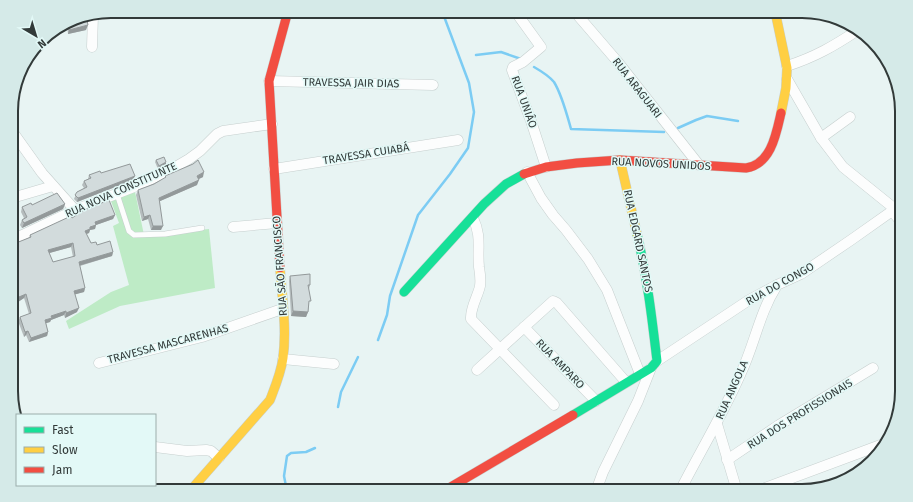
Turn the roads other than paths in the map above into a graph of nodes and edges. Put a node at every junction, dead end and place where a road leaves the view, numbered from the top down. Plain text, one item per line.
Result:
1 (286, 18) edge
2 (520, 18) edge
3 (580, 18) edge
4 (776, 18) edge
5 (93, 20) edge
6 (853, 33) edge
7 (92, 47) dead end
8 (786, 66) junction
9 (787, 79) junction
10 (270, 81) junction
11 (433, 85) dead end
12 (850, 117) dead end
13 (272, 124) junction
14 (821, 138) junction
15 (18, 140) edge
16 (458, 140) dead end
17 (620, 160) junction
18 (699, 165) junction
19 (546, 168) junction
20 (274, 169) junction
21 (527, 172) junction
22 (53, 186) junction
23 (117, 194) junction
24 (18, 196) edge
25 (895, 207) edge
26 (895, 209) edge
27 (75, 210) junction
28 (473, 218) junction
29 (277, 223) junction
30 (233, 227) dead end
31 (202, 228) dead end
32 (18, 237) edge
33 (777, 285) junction
34 (404, 292) dead end
35 (282, 309) junction
36 (524, 327) junction
37 (500, 348) junction
38 (283, 359) junction
39 (100, 363) dead end
40 (334, 364) dead end
41 (654, 365) junction
42 (873, 368) dead end
43 (477, 370) dead end
44 (640, 374) junction
45 (626, 382) junction
46 (596, 400) junction
47 (554, 405) dead end
48 (717, 424) junction
49 (877, 446) edge
50 (156, 447) edge
51 (219, 458) junction
52 (727, 460) junction
53 (196, 484) edge
54 (456, 484) edge
55 (599, 484) edge
56 (684, 484) edge
57 (735, 484) edge
58 (776, 484) edge

1 - 10 street, RUA SÃO FRANCISCO
2 - 19 street, RUA UNIÂO
3 - 18 street, RUA ARAGUARI
4 - 8 street, RUA NOVOS UNIDOS
5 - 7 street
6 - 8 street
8 - 9 street, RUA NOVOS UNIDOS
9 - 14 street
9 - 18 street, RUA NOVOS UNIDOS
10 - 11 street, TRAVESSA JAIR DIAS
10 - 13 street, RUA SÃO FRANCISCO
12 - 14 street
13 - 20 street, RUA SÃO FRANCISCO
13 - 23 street, RUA NOVA CONSTITUNTE
14 - 25 street
15 - 22 street
16 - 20 street, TRAVESSA CUIABÁ
17 - 18 street, RUA NOVOS UNIDOS
17 - 19 street, RUA NOVOS UNIDOS
17 - 41 street, RUA EDGARD SANTOS
19 - 21 street, RUA NOVOS UNIDOS
20 - 29 street, RUA SÃO FRANCISCO
21 - 28 street, RUA NOVOS UNIDOS
21 - 44 street
22 - 24 street
22 - 27 street
23 - 27 street, RUA NOVA CONSTITUNTE
23 - 31 lane
26 - 33 street, RUA DO CONGO
27 - 32 street, RUA NOVA CONSTITUNTE
28 - 34 street, RUA NOVOS UNIDOS
28 - 37 street
29 - 30 street
29 - 35 street, RUA SÃO FRANCISCO
33 - 41 street, RUA DO CONGO
33 - 48 street, RUA ANGOLA
35 - 38 street, RUA SÃO FRANCISCO
35 - 39 street, TRAVESSA MASCARENHAS
36 - 37 street
36 - 45 street
36 - 46 street, RUA AMPARO
37 - 43 street
37 - 47 street
38 - 40 street
38 - 51 street, RUA SÃO FRANCISCO
41 - 44 street, RUA DO CONGO
41 - 55 street
42 - 52 street, RUA DOS PROFISSIONAIS
44 - 45 street, RUA DO CONGO
45 - 46 street, RUA DO CONGO
46 - 54 street, RUA DO CONGO
48 - 52 street
48 - 56 street, RUA ANGOLA
49 - 58 street
50 - 51 street
51 - 53 street, RUA SÃO FRANCISCO
52 - 57 street

